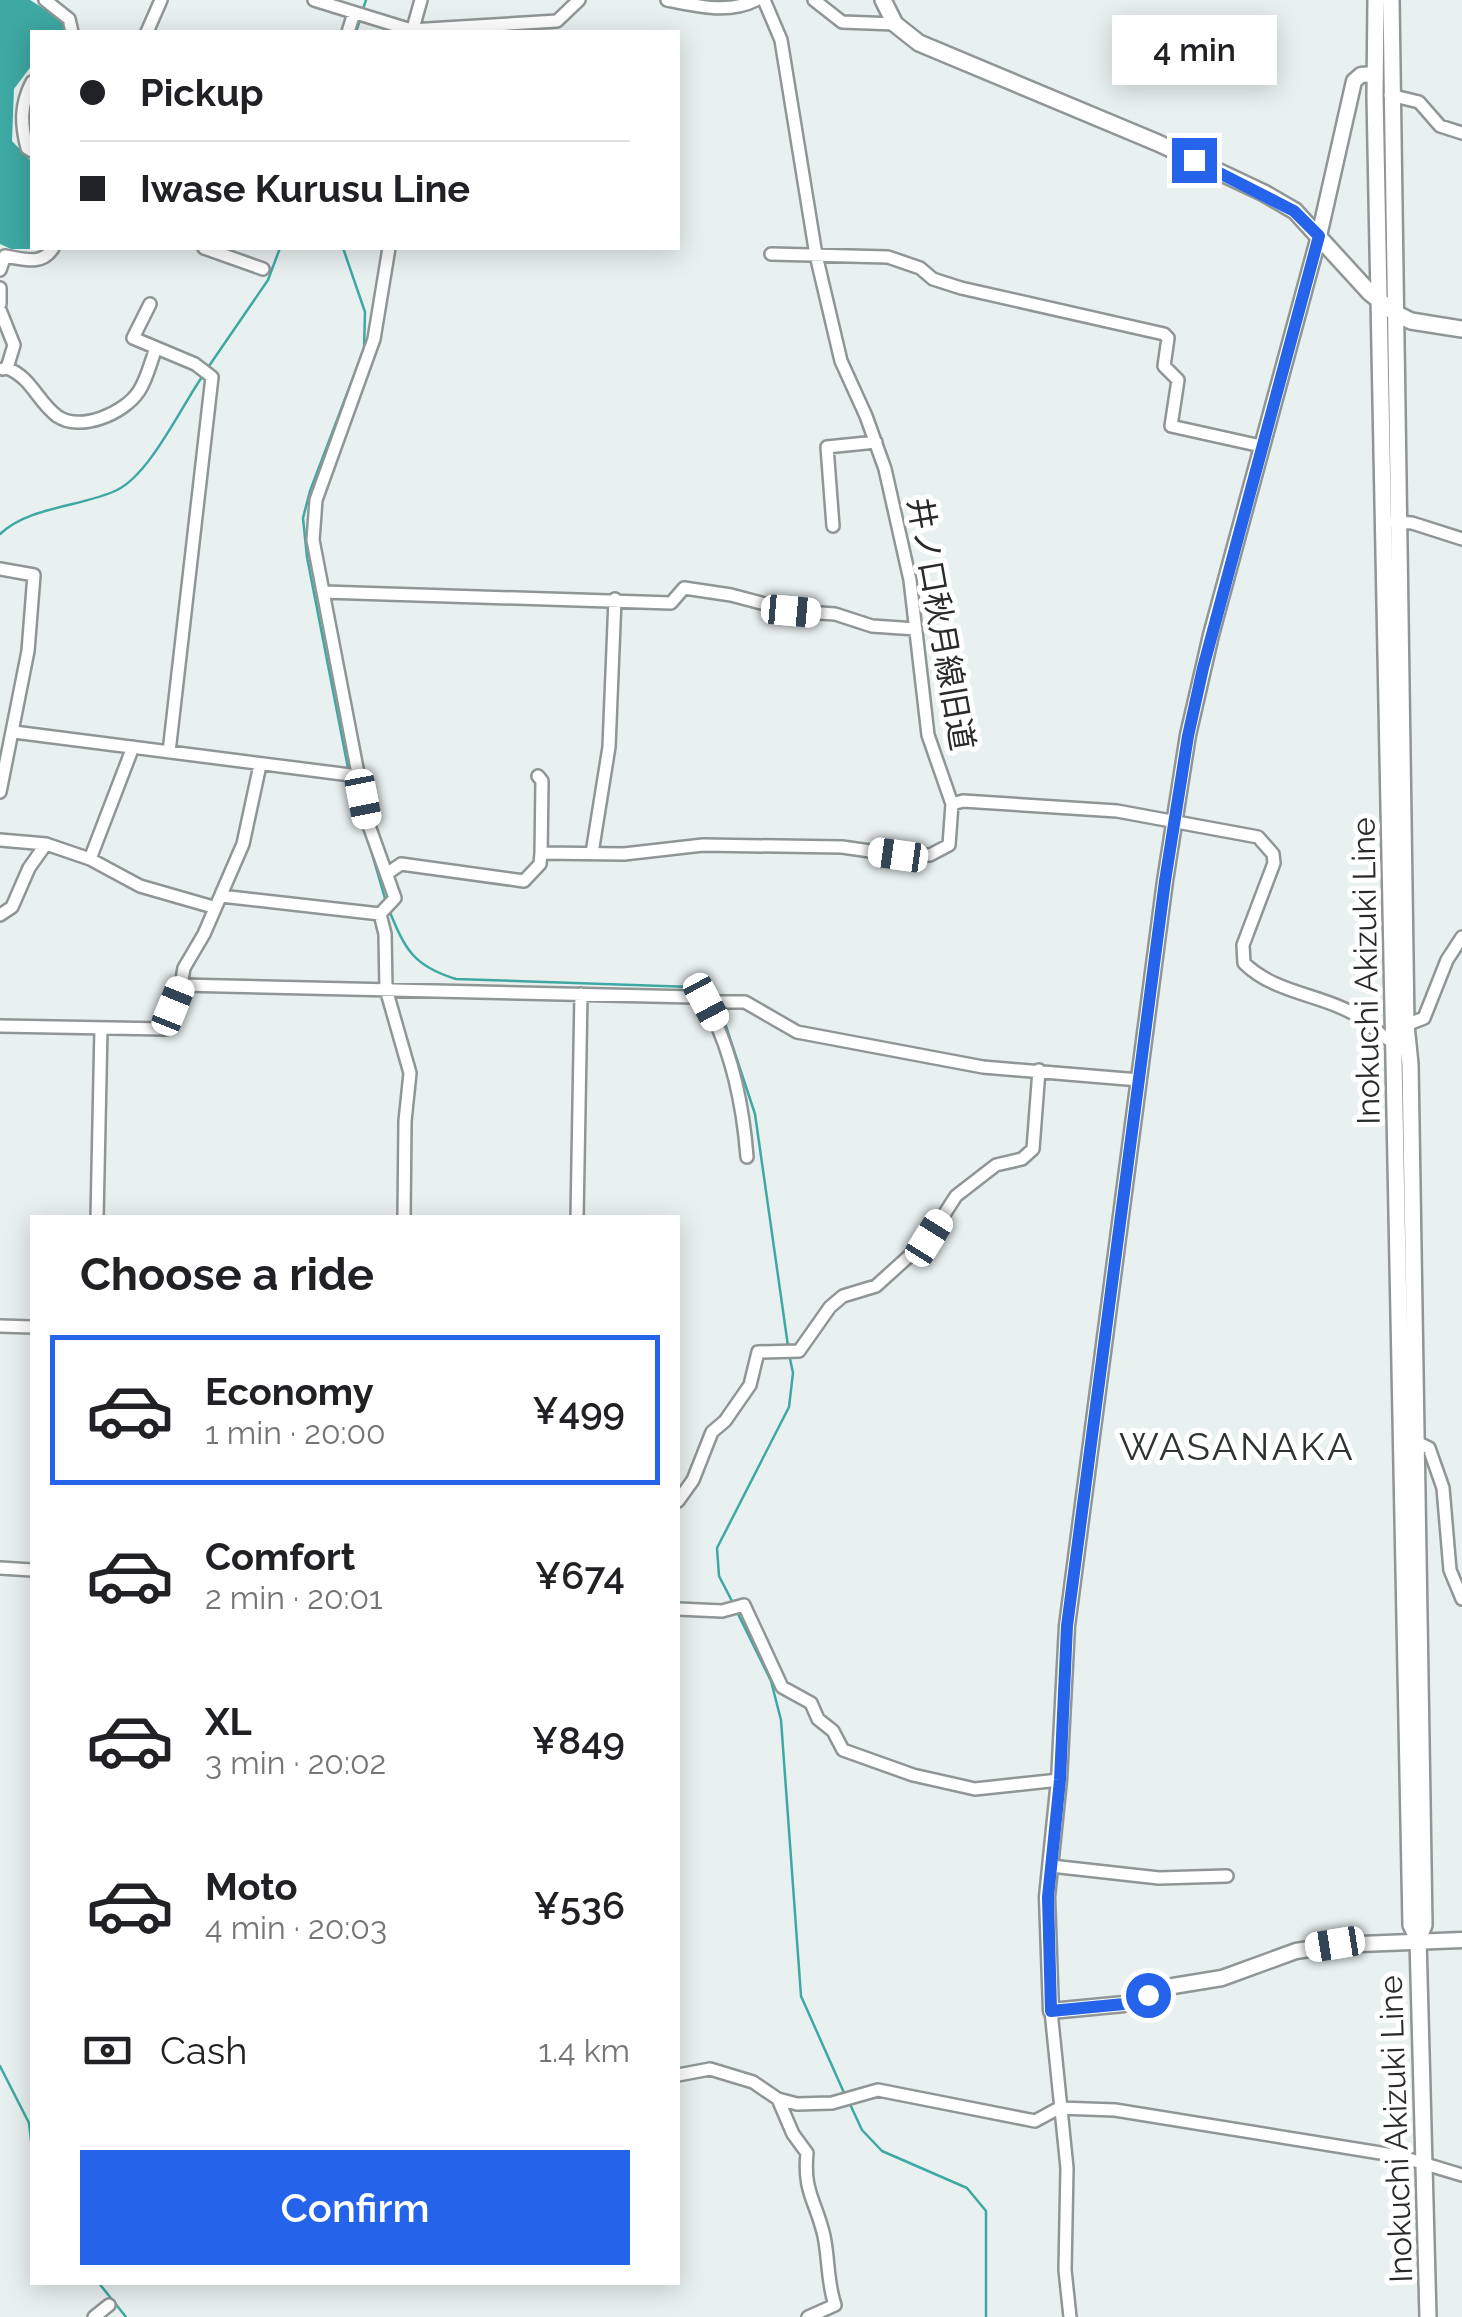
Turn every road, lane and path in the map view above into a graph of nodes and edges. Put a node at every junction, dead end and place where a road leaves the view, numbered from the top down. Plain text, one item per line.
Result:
1 (45, 0) edge
2 (161, 0) edge
3 (314, 0) edge
4 (421, 0) edge
5 (579, 0) edge
6 (667, 0) edge
7 (756, 0) edge
8 (764, 0) edge
9 (814, 0) edge
10 (883, 0) edge
11 (1376, 0) edge
12 (1391, 0) edge
13 (354, 13) junction
14 (895, 24) junction
15 (72, 30) edge
16 (148, 30) edge
17 (349, 30) edge
18 (409, 30) edge
19 (412, 30) edge
20 (426, 30) edge
21 (1375, 74) junction
22 (30, 86) edge
23 (1390, 96) junction
24 (1462, 133) edge
25 (30, 150) edge
26 (1319, 236) junction
27 (52, 250) edge
28 (217, 250) edge
29 (389, 250) edge
30 (242, 254) edge
31 (771, 254) dead end
32 (816, 255) junction
33 (263, 269) dead end
34 (0, 270) edge
35 (0, 288) edge
36 (1381, 302) junction
37 (150, 304) dead end
38 (0, 307) edge
39 (1395, 313) junction
40 (1462, 330) edge
41 (156, 348) junction
42 (3, 369) edge
43 (876, 442) junction
44 (1261, 446) junction
45 (1391, 522) junction
46 (833, 526) dead end
47 (1462, 539) edge
48 (0, 568) edge
49 (324, 592) junction
50 (615, 599) junction
51 (916, 629) junction
52 (14, 732) junction
53 (133, 747) junction
54 (169, 752) junction
55 (260, 764) junction
56 (358, 776) junction
57 (538, 776) dead end
58 (0, 792) edge
59 (952, 804) junction
60 (1175, 820) junction
61 (0, 840) edge
62 (46, 844) junction
63 (592, 852) junction
64 (540, 856) junction
65 (90, 859) junction
66 (388, 872) junction
67 (217, 902) junction
68 (382, 913) junction
69 (0, 915) edge
70 (1462, 937) edge
71 (182, 985) junction
72 (386, 989) junction
73 (581, 994) junction
74 (706, 1002) junction
75 (0, 1026) edge
76 (1406, 1026) junction
77 (101, 1028) junction
78 (1401, 1045) junction
79 (1039, 1070) junction
80 (1138, 1080) junction
81 (747, 1158) dead end
82 (96, 1215) edge
83 (404, 1215) edge
84 (577, 1215) edge
85 (0, 1326) edge
86 (30, 1327) edge
87 (1410, 1440) junction
88 (680, 1498) edge
89 (0, 1568) edge
90 (30, 1570) edge
91 (1462, 1599) edge
92 (680, 1609) edge
93 (1060, 1780) junction
94 (1051, 1866) junction
95 (1227, 1876) dead end
96 (1418, 1939) junction
97 (1462, 1940) edge
98 (1051, 2011) junction
99 (680, 2075) edge
100 (778, 2099) junction
101 (1058, 2108) junction
102 (1424, 2164) junction
103 (1462, 2175) edge
104 (109, 2305) dead end
105 (94, 2317) edge
106 (808, 2317) edge
107 (1070, 2317) edge
108 (1428, 2317) edge

1 - 15 street
2 - 16 street
3 - 13 street
4 - 19 street
5 - 20 street
6 - 7 street
8 - 32 street, 井ノ口秋月線旧道
9 - 14 street
10 - 14 main road
11 - 21 main road, Inokuchi Akizuki Line
12 - 23 main road, Inokuchi Akizuki Line
13 - 17 street
13 - 18 street
14 - 26 main road
21 - 26 street
21 - 36 main road, Inokuchi Akizuki Line
22 - 25 street
23 - 24 street
23 - 39 main road, Inokuchi Akizuki Line
26 - 36 main road
26 - 44 street
27 - 34 street
28 - 30 street
29 - 49 street
30 - 33 street
31 - 32 street
32 - 43 street, 井ノ口秋月線旧道
32 - 44 street
35 - 38 street
36 - 39 main road
36 - 45 main road, Inokuchi Akizuki Line
37 - 41 street
38 - 42 street
39 - 40 main road
39 - 45 main road, Inokuchi Akizuki Line
41 - 42 street
41 - 54 street
43 - 46 street
43 - 51 street, 井ノ口秋月線旧道
44 - 60 street
45 - 47 street
45 - 76 main road, Inokuchi Akizuki Line
45 - 78 main road, Inokuchi Akizuki Line
48 - 52 street
49 - 50 street
49 - 56 street
50 - 51 street
50 - 63 street
51 - 59 street, 井ノ口秋月線旧道
52 - 53 street
52 - 58 street
53 - 54 street
53 - 65 street
54 - 55 street
55 - 56 street
55 - 67 street
56 - 66 street
57 - 64 street
59 - 60 street
59 - 63 street
60 - 78 street
60 - 80 street
61 - 62 street
62 - 65 street
62 - 69 street
63 - 64 street
64 - 66 street
65 - 67 street
66 - 68 street
67 - 68 street
67 - 71 street
68 - 72 street
70 - 76 street
71 - 72 street
71 - 77 street
72 - 73 street
72 - 83 street
73 - 74 street
73 - 84 street
74 - 79 street
74 - 81 street
75 - 77 street
76 - 78 main road, Inokuchi Akizuki Line
77 - 82 street
78 - 87 main road, Inokuchi Akizuki Line
79 - 80 street
79 - 88 street
80 - 93 street
85 - 86 street
87 - 91 street
87 - 96 main road, Inokuchi Akizuki Line
89 - 90 street
92 - 93 street
93 - 94 street
94 - 95 street
94 - 98 street
96 - 97 street
96 - 98 street
96 - 102 main road, Inokuchi Akizuki Line
98 - 101 street
99 - 100 street
100 - 101 street
100 - 106 street
101 - 102 street
101 - 107 street
102 - 103 street
102 - 108 main road, Inokuchi Akizuki Line
104 - 105 street

